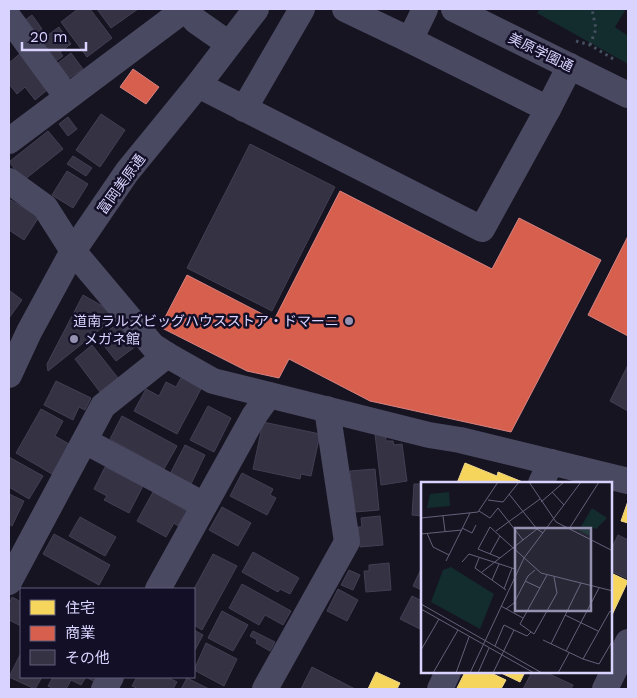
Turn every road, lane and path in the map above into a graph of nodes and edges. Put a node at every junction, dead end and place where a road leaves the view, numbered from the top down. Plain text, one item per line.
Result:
1 (185, 9) edge
2 (256, 9) edge
3 (302, 9) edge
4 (344, 9) edge
5 (425, 9) edge
6 (455, 9) edge
7 (592, 9) edge
8 (9, 18) edge
9 (410, 40) junction
10 (229, 44) junction
11 (590, 46) dead end
12 (570, 66) junction
13 (198, 85) junction
14 (628, 95) edge
15 (67, 97) junction
16 (244, 109) junction
17 (548, 109) junction
18 (9, 141) edge
19 (9, 181) edge
20 (74, 252) junction
21 (167, 355) junction
22 (9, 375) edge
23 (269, 395) junction
24 (327, 409) junction
25 (85, 441) junction
26 (546, 473) edge
27 (628, 481) edge
28 (204, 505) junction
29 (9, 582) edge
30 (159, 588) edge
31 (628, 642) edge
32 (448, 673) edge
33 (110, 678) edge
34 (104, 689) edge
35 (265, 689) edge
36 (440, 689) edge
37 (605, 689) edge

1 - 10 street
1 - 15 street
2 - 10 street, 富岡美原通
3 - 16 street
4 - 9 street
5 - 9 street
6 - 12 street, 美原学園通
7 - 11 path
8 - 15 street
9 - 17 street
10 - 13 street, 富岡美原通
12 - 14 street, 美原学園通
12 - 17 street
13 - 16 street
13 - 20 street, 富岡美原通
15 - 18 street
16 - 17 street
19 - 20 street
20 - 21 street
20 - 22 street, 富岡美原通
21 - 23 street
21 - 25 street
23 - 24 street
23 - 28 street
24 - 26 street
24 - 35 street
25 - 28 street
25 - 29 street
26 - 27 street
28 - 30 street
31 - 37 street
32 - 36 street
33 - 34 street

